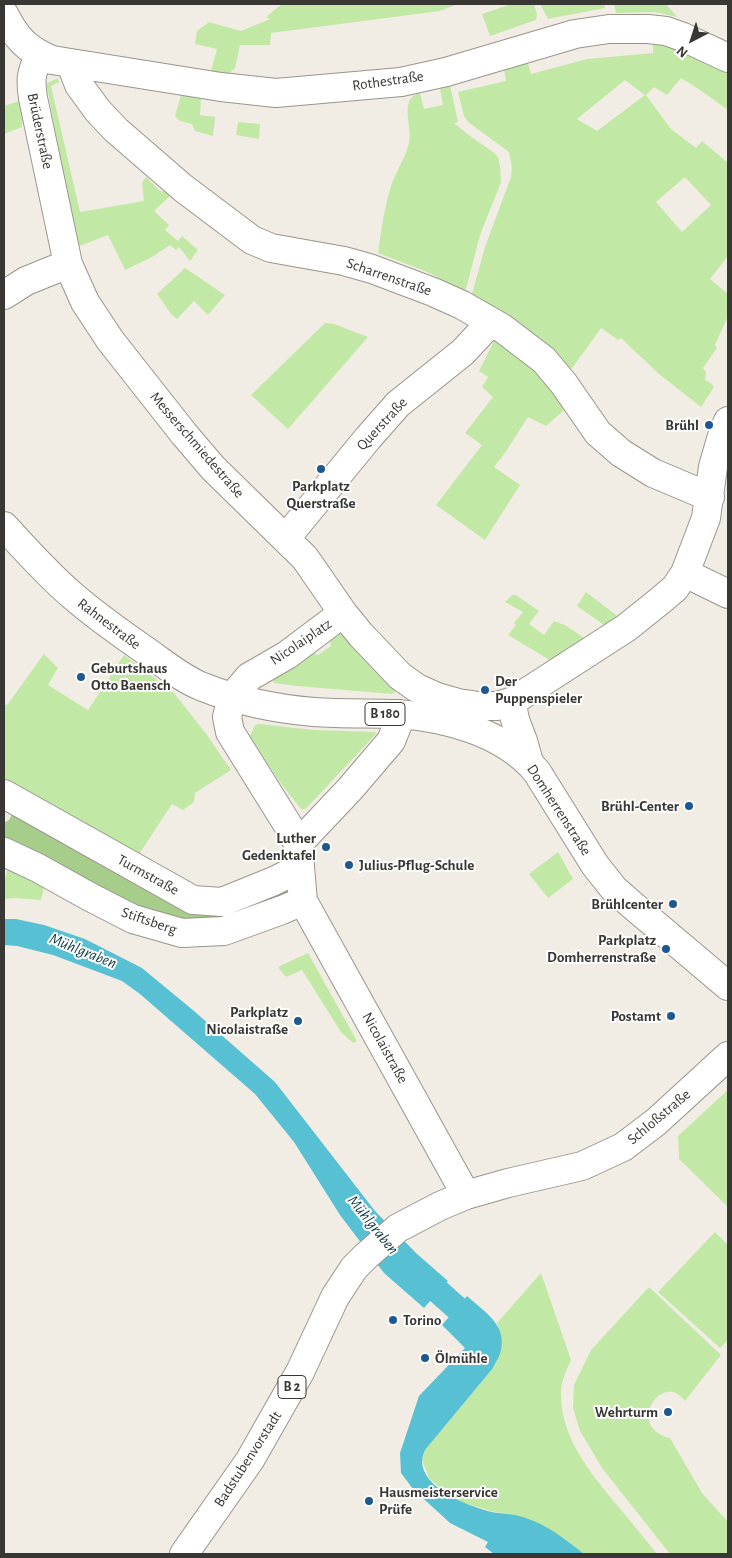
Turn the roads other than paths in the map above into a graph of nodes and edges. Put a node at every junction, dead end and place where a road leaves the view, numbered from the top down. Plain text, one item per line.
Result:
1 (4, 14) edge
2 (40, 55) junction
3 (728, 58) edge
4 (71, 64) junction
5 (68, 264) junction
6 (4, 295) edge
7 (491, 322) junction
8 (728, 422) edge
9 (710, 497) junction
10 (4, 526) edge
11 (286, 538) junction
12 (686, 573) junction
13 (728, 594) edge
14 (343, 613) junction
15 (232, 697) junction
16 (513, 701) junction
17 (399, 714) junction
18 (529, 762) junction
19 (4, 794) edge
20 (4, 852) edge
21 (299, 856) junction
22 (303, 900) junction
23 (728, 986) edge
24 (728, 1056) edge
25 (466, 1195) junction
26 (184, 1554) edge

1 - 2 street
2 - 4 street, Rothestraße
2 - 5 street, Brüderstraße
3 - 4 street, Rothestraße
4 - 7 street, Scharrenstraße
5 - 6 street
5 - 11 street, Messerschmiedestraße
7 - 9 street, Scharrenstraße
7 - 11 street, Querstraße
8 - 9 street
9 - 12 street
10 - 15 street, Rahnestraße / B 180
11 - 14 street, Messerschmiedestraße
12 - 13 street
12 - 16 street
14 - 15 street, Nicolaiplatz
14 - 16 street, Nicolaiplatz
15 - 17 street, Domherrenstraße / B 180
15 - 21 street
16 - 18 street
17 - 18 street, Domherrenstraße / B 180
17 - 21 street
18 - 23 street, Domherrenstraße / B 180
19 - 21 street, Turmstraße
20 - 22 street, Stiftsberg
21 - 22 street
22 - 25 street, Nicolaistraße
24 - 25 street, Schloßstraße / B 2
25 - 26 street, Badstubenvorstadt / B 2

